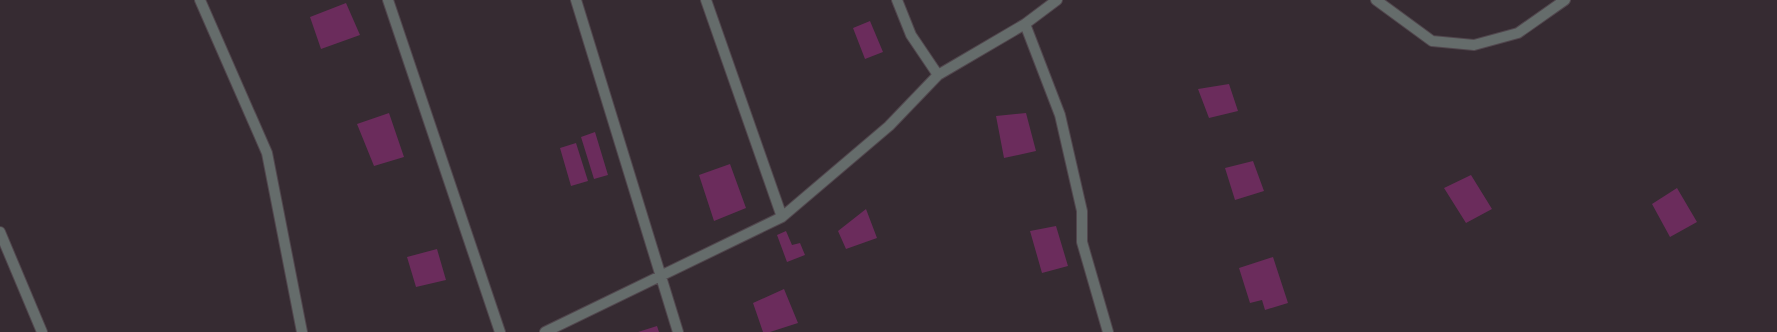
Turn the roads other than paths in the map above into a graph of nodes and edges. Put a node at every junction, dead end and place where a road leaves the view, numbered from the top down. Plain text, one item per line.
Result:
1 (200, 0) edge
2 (388, 0) edge
3 (576, 0) edge
4 (706, 0) edge
5 (897, 0) edge
6 (1057, 0) edge
7 (1376, 0) edge
8 (1565, 0) edge
9 (1549, 5) edge
10 (1025, 24) junction
11 (938, 75) junction
12 (782, 217) junction
13 (0, 232) edge
14 (660, 277) junction
15 (42, 332) edge
16 (302, 332) edge
17 (500, 332) edge
18 (545, 332) edge
19 (678, 332) edge
20 (1108, 332) edge

1 - 16 street
2 - 17 street
3 - 14 street
4 - 12 street
5 - 11 street
6 - 10 street
7 - 9 street
8 - 9 street
10 - 11 street
10 - 20 street
11 - 12 street
12 - 14 street
13 - 15 street
14 - 18 street
14 - 19 street

